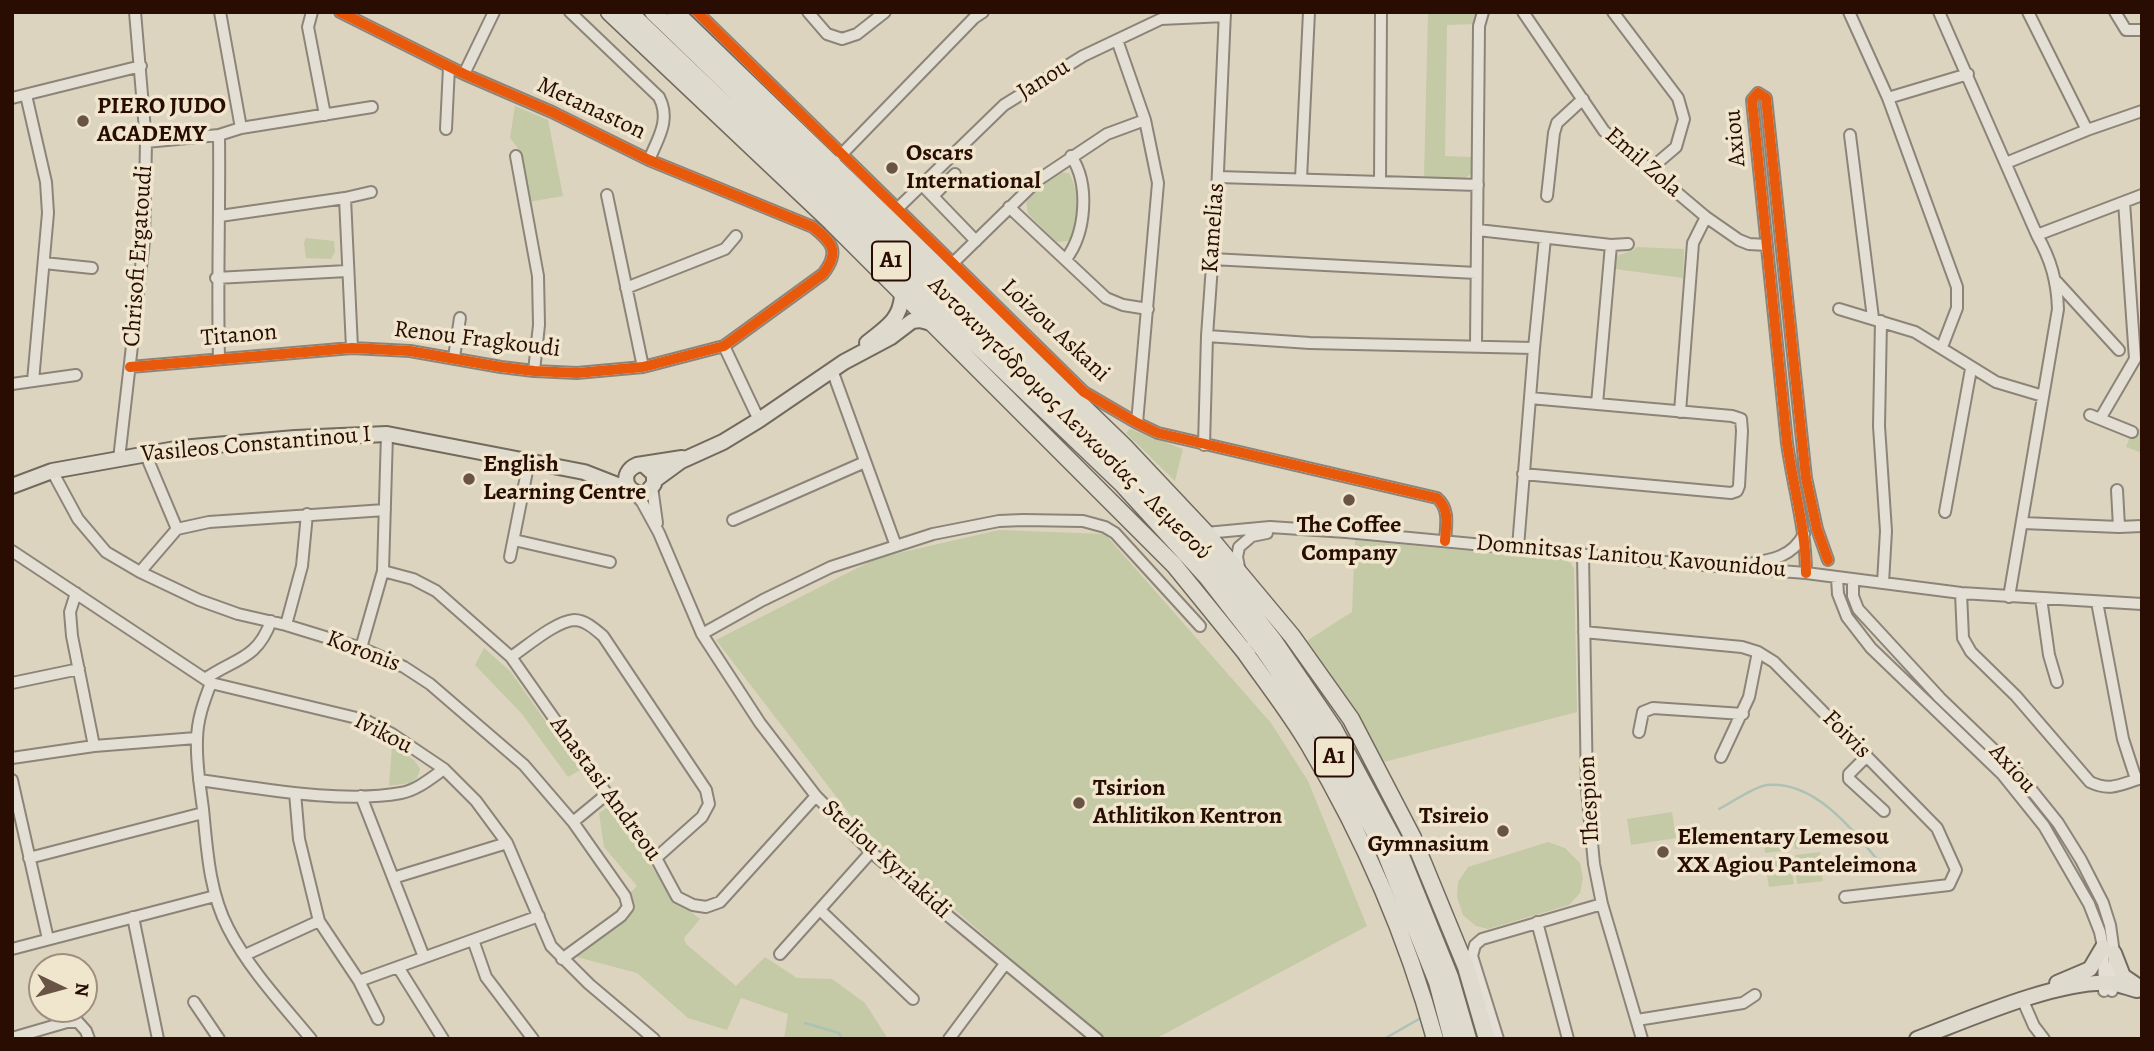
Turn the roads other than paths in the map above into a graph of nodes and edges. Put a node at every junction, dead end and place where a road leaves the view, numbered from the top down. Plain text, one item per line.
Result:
1 (135, 12) edge
2 (220, 12) edge
3 (312, 12) edge
4 (340, 12) edge
5 (494, 12) edge
6 (570, 12) edge
7 (609, 12) edge
8 (629, 12) edge
9 (676, 12) edge
10 (697, 12) edge
11 (808, 12) edge
12 (886, 12) edge
13 (983, 12) edge
14 (1309, 12) edge
15 (1381, 12) edge
16 (1483, 12) edge
17 (1523, 12) edge
18 (1613, 12) edge
19 (1849, 12) edge
20 (1939, 12) edge
21 (2028, 12) edge
22 (2115, 12) edge
23 (654, 13) edge
24 (1225, 14) edge
25 (2142, 30) edge
26 (1117, 40) junction
27 (141, 66) junction
28 (449, 67) junction
29 (464, 74) junction
30 (1968, 74) junction
31 (26, 95) junction
32 (12, 98) edge
33 (1888, 98) junction
34 (1583, 99) junction
35 (372, 107) dead end
36 (2142, 111) edge
37 (325, 115) junction
38 (1144, 120) junction
39 (241, 128) junction
40 (446, 128) dead end
41 (2087, 130) junction
42 (219, 135) junction
43 (1850, 135) dead end
44 (146, 142) junction
45 (841, 155) junction
46 (516, 156) dead end
47 (1071, 156) junction
48 (649, 160) junction
49 (2006, 163) junction
50 (1649, 170) junction
51 (956, 174) dead end
52 (1218, 177) junction
53 (1301, 179) junction
54 (1380, 182) junction
55 (922, 185) junction
56 (1478, 185) junction
57 (371, 192) dead end
58 (607, 195) dead end
59 (2142, 195) edge
60 (933, 196) junction
61 (1547, 196) dead end
62 (345, 198) junction
63 (2124, 202) junction
64 (1009, 207) junction
65 (898, 208) junction
66 (220, 216) junction
67 (1706, 217) junction
68 (1478, 230) junction
69 (2037, 235) junction
70 (736, 236) dead end
71 (827, 238) joint
72 (1545, 238) junction
73 (976, 241) junction
74 (1628, 244) dead end
75 (1611, 245) junction
76 (1767, 245) junction
77 (1066, 259) junction
78 (1212, 259) junction
79 (2142, 261) edge
80 (2128, 262) junction
81 (44, 263) junction
82 (953, 263) junction
83 (92, 268) dead end
84 (347, 271) junction
85 (1476, 273) junction
86 (216, 278) junction
87 (2057, 282) junction
88 (626, 288) junction
89 (902, 296) junction
90 (1148, 309) junction
91 (1839, 309) dead end
92 (460, 318) dead end
93 (1877, 320) junction
94 (935, 324) junction
95 (1207, 336) junction
96 (1476, 345) junction
97 (724, 346) junction
98 (1942, 347) junction
99 (352, 348) junction
100 (1534, 348) junction
101 (2119, 349) dead end
102 (454, 357) junction
103 (219, 358) junction
104 (2139, 361) edge
105 (838, 366) junction
106 (130, 367) junction
107 (643, 367) junction
108 (1971, 369) junction
109 (534, 371) junction
110 (76, 375) dead end
111 (33, 381) junction
112 (1796, 382) junction
113 (12, 384) edge
114 (1781, 384) junction
115 (2043, 396) junction
116 (1530, 398) junction
117 (1597, 404) junction
118 (1680, 412) junction
119 (760, 420) junction
120 (1137, 424) junction
121 (2132, 432) dead end
122 (387, 434) junction
123 (1204, 445) junction
124 (145, 453) junction
125 (690, 456) junction
126 (120, 458) junction
127 (529, 461) junction
128 (865, 462) junction
129 (644, 465) junction
130 (628, 470) junction
131 (52, 471) junction
132 (584, 472) junction
133 (1523, 474) junction
134 (654, 484) junction
135 (12, 485) edge
136 (2117, 490) dead end
137 (632, 491) junction
138 (385, 510) junction
139 (1945, 512) dead end
140 (307, 514) junction
141 (1149, 514) junction
142 (733, 520) dead end
143 (2023, 523) junction
144 (2142, 526) edge
145 (2119, 527) junction
146 (177, 529) junction
147 (1287, 529) junction
148 (659, 533) junction
149 (1804, 534) junction
150 (1203, 539) junction
151 (514, 540) junction
152 (1445, 541) junction
153 (896, 546) junction
154 (1518, 547) junction
155 (12, 551) edge
156 (1583, 554) junction
157 (510, 557) dead end
158 (1828, 560) dead end
159 (610, 562) dead end
160 (1735, 566) junction
161 (383, 571) junction
162 (140, 572) junction
163 (1240, 572) junction
164 (1806, 573) junction
165 (1837, 578) junction
166 (1853, 580) junction
167 (1883, 583) junction
168 (76, 593) junction
169 (1961, 593) junction
170 (2009, 597) junction
171 (2041, 598) junction
172 (2097, 601) junction
173 (2142, 604) edge
174 (271, 621) junction
175 (286, 625) junction
176 (1200, 626) dead end
177 (1584, 632) junction
178 (702, 634) junction
179 (361, 648) junction
180 (1758, 652) junction
181 (1248, 656) junction
182 (511, 657) junction
183 (1316, 667) junction
184 (79, 669) junction
185 (208, 681) junction
186 (2057, 681) dead end
187 (12, 683) edge
188 (1743, 714) junction
189 (1639, 732) dead end
190 (197, 737) junction
191 (94, 746) junction
192 (1867, 756) junction
193 (1721, 757) dead end
194 (12, 758) edge
195 (444, 769) junction
196 (2139, 779) edge
197 (12, 780) edge
198 (199, 780) junction
199 (295, 793) junction
200 (607, 794) junction
201 (361, 796) junction
202 (816, 796) junction
203 (1884, 811) dead end
204 (203, 813) junction
205 (573, 822) junction
206 (508, 843) junction
207 (871, 852) junction
208 (29, 858) junction
209 (656, 858) junction
210 (393, 878) junction
211 (215, 896) junction
212 (1845, 897) dead end
213 (1602, 904) junction
214 (820, 910) junction
215 (539, 916) junction
216 (133, 917) junction
217 (319, 921) junction
218 (1537, 922) junction
219 (48, 939) junction
220 (473, 940) junction
221 (12, 949) edge
222 (2109, 950) junction
223 (780, 954) dead end
224 (244, 955) junction
225 (424, 957) junction
226 (562, 959) junction
227 (1004, 964) junction
228 (398, 967) junction
229 (359, 981) junction
230 (2108, 987) junction
231 (2140, 990) edge
232 (1755, 995) dead end
233 (913, 999) dead end
234 (194, 1002) dead end
235 (2026, 1002) junction
236 (378, 1019) dead end
237 (1637, 1020) junction
238 (12, 1038) edge
239 (89, 1039) edge
240 (158, 1039) edge
241 (219, 1039) edge
242 (311, 1039) edge
243 (443, 1039) edge
244 (533, 1039) edge
245 (654, 1039) edge
246 (949, 1039) edge
247 (1097, 1039) edge
248 (1435, 1039) edge
249 (1452, 1039) edge
250 (1468, 1039) edge
251 (1487, 1039) edge
252 (1498, 1039) edge
253 (1568, 1039) edge
254 (1642, 1039) edge
255 (1917, 1039) edge
256 (1941, 1039) edge
257 (2044, 1039) edge

1 - 27 street, Chrisofi Ergatoudi
2 - 39 street
3 - 37 street
4 - 28 street, Metanaston
5 - 29 street
6 - 48 street
7 - 89 highway
8 - 141 highway, Αυτοκινητόδρομος Λευκωσίας - Λεμεσού / A1
9 - 150 highway
10 - 45 street, Loizou Askani
11 - 12 street
13 - 45 street
14 - 53 street
15 - 54 street
16 - 56 street
17 - 34 street, Emil Zola
18 - 50 street
19 - 33 street
20 - 30 street
21 - 41 street
22 - 25 street
23 - 150 highway, Αυτοκινητόδρομος Λευκωσίας - Λεμεσού / A1
24 - 26 street, Janou
24 - 52 street, Kamelias
26 - 38 street
26 - 55 street, Janou
27 - 31 street
27 - 44 street, Chrisofi Ergatoudi
28 - 29 street, Metanaston
28 - 40 street
29 - 48 street, Metanaston
30 - 33 street
30 - 49 street
31 - 32 street
31 - 81 street
33 - 98 street
34 - 50 street, Emil Zola
34 - 61 street
35 - 37 street
36 - 41 street
37 - 39 street
38 - 47 street
38 - 90 street
39 - 42 street
41 - 49 street
42 - 44 street
42 - 66 street
43 - 93 street
44 - 106 street, Chrisofi Ergatoudi
45 - 65 street, Loizou Askani
46 - 109 street
47 - 64 street
47 - 77 street
48 - 71 street, Metanaston
49 - 69 street
50 - 67 street, Emil Zola
51 - 60 street
52 - 53 street
52 - 78 street, Kamelias
53 - 54 street
54 - 56 street
55 - 60 street
55 - 65 street, Janou
56 - 68 street
57 - 62 street
58 - 88 street
59 - 63 street
60 - 73 street
62 - 66 street
62 - 84 street
63 - 69 street
63 - 80 street
64 - 73 street
64 - 77 street
65 - 82 street, Loizou Askani
66 - 86 street
67 - 76 street, Emil Zola
67 - 118 street
68 - 72 street
68 - 85 street
69 - 87 street
70 - 88 street
71 - 97 street, Renou Fragkoudi
72 - 75 street
72 - 100 street
73 - 82 street
74 - 75 street
75 - 117 street
76 - 112 street, Axiou
76 - 114 street, Axiou
77 - 90 street
78 - 85 street
78 - 95 street, Kamelias
79 - 80 street
80 - 104 street
81 - 83 street
81 - 111 street
82 - 120 street, Loizou Askani
84 - 86 street
84 - 99 street
85 - 96 street
86 - 103 street
87 - 101 street
87 - 115 street
88 - 107 street
89 - 94 highway
89 - 105 main road
90 - 120 street
91 - 93 street
92 - 102 street
93 - 98 street
93 - 167 street
94 - 105 main road
94 - 181 highway
95 - 96 street
95 - 123 street, Kamelias
96 - 100 street
97 - 107 street, Renou Fragkoudi
97 - 119 street
98 - 108 street
99 - 102 street, Renou Fragkoudi
99 - 103 street, Titanon
100 - 116 street
102 - 109 street, Renou Fragkoudi
103 - 106 street, Titanon
104 - 121 street
105 - 119 main road
105 - 128 street
106 - 126 street, Chrisofi Ergatoudi
107 - 109 street, Renou Fragkoudi
108 - 115 street
108 - 139 street
110 - 111 street
111 - 113 street
112 - 114 street
112 - 158 street, Axiou
114 - 149 street, Axiou
115 - 143 street
116 - 117 street
116 - 133 street
117 - 118 street
118 - 133 street
119 - 125 main road
120 - 123 street, Loizou Askani
122 - 124 main road, Vasileos Constantinou I
122 - 127 main road, Vasileos Constantinou I
122 - 138 street
123 - 152 street, Loizou Askani
124 - 126 main road, Vasileos Constantinou I
124 - 146 street
125 - 129 main road
125 - 134 main road
126 - 131 main road, Vasileos Constantinou I
127 - 132 main road, Vasileos Constantinou I
127 - 151 street
128 - 142 street
128 - 153 street
129 - 130 main road
129 - 134 main road
130 - 132 main road, Vasileos Constantinou I
130 - 137 main road
131 - 135 main road, Vasileos Constantinou I
131 - 162 street, Koronis
132 - 137 main road, Vasileos Constantinou I
133 - 154 street
134 - 137 main road
134 - 148 street, Steliou Kyriakidi
136 - 145 street
137 - 148 street, Steliou Kyriakidi
138 - 140 street
138 - 161 street
140 - 146 street
140 - 175 street
141 - 181 highway
141 - 249 highway, Αυτοκινητόδρομος Λευκωσίας - Λεμεσού / A1
143 - 145 street
143 - 170 street
144 - 145 street
146 - 162 street
147 - 150 street, Domnitsas Lanitou Kavounidou
147 - 152 street, Domnitsas Lanitou Kavounidou
147 - 163 street, Domnitsas Lanitou Kavounidou
148 - 178 street, Steliou Kyriakidi
149 - 160 street
149 - 164 street, Axiou
150 - 163 highway
150 - 183 highway
150 - 250 highway, Αυτοκινητόδρομος Λευκωσίας - Λεμεσού / A1
151 - 157 street
151 - 159 street
152 - 154 street, Domnitsas Lanitou Kavounidou
153 - 176 street
153 - 178 street
154 - 156 street, Domnitsas Lanitou Kavounidou
155 - 168 street, Ivikou
156 - 160 street, Domnitsas Lanitou Kavounidou
156 - 177 street, Thespion
160 - 164 street, Domnitsas Lanitou Kavounidou
161 - 179 street
161 - 182 street, Anastasi Andreou
162 - 174 street, Koronis
163 - 183 highway
164 - 165 street, Domnitsas Lanitou Kavounidou
165 - 166 street, Domnitsas Lanitou Kavounidou
165 - 222 street, Axiou
166 - 167 street, Domnitsas Lanitou Kavounidou
166 - 222 street, Axiou
167 - 169 street, Domnitsas Lanitou Kavounidou
168 - 184 street
168 - 185 street, Ivikou
169 - 170 street, Domnitsas Lanitou Kavounidou
169 - 196 street
170 - 171 street, Domnitsas Lanitou Kavounidou
171 - 172 street, Domnitsas Lanitou Kavounidou
171 - 186 street
172 - 173 street, Domnitsas Lanitou Kavounidou
172 - 196 street
174 - 175 street, Koronis
174 - 185 street
175 - 179 street, Koronis
177 - 180 street, Foivis
177 - 213 street, Thespion
178 - 202 street, Steliou Kyriakidi
179 - 205 street, Koronis
180 - 188 street
180 - 192 street, Foivis
181 - 248 highway
182 - 200 street, Anastasi Andreou
182 - 209 street
183 - 251 highway
184 - 187 street
184 - 191 street
185 - 190 street
185 - 195 street, Ivikou
188 - 189 street
188 - 193 street
190 - 191 street
190 - 198 street
191 - 194 street
192 - 203 street
192 - 212 street, Foivis
195 - 201 street
195 - 206 street, Ivikou
197 - 208 street
198 - 199 street
198 - 204 street
199 - 201 street
199 - 217 street
200 - 205 street
200 - 209 street, Anastasi Andreou
201 - 210 street
202 - 207 street, Steliou Kyriakidi
202 - 209 street, Anastasi Andreou
204 - 208 street
204 - 211 street
205 - 226 street, Koronis
206 - 210 street
206 - 215 street, Ivikou
207 - 214 street
207 - 227 street, Steliou Kyriakidi
208 - 219 street
210 - 225 street
211 - 216 street
211 - 224 street
213 - 218 street
213 - 237 street, Thespion
214 - 223 street
214 - 233 street
215 - 220 street
215 - 226 street, Ivikou
216 - 219 street
216 - 240 street
217 - 224 street
217 - 229 street
218 - 252 street
218 - 253 street
219 - 221 street
220 - 225 street
220 - 244 street
222 - 230 street, Axiou
222 - 231 main road
222 - 235 main road
224 - 242 street
225 - 228 street
226 - 245 street, Ivikou
227 - 246 street
227 - 247 street, Steliou Kyriakidi
228 - 229 street
228 - 243 street
229 - 236 street
230 - 231 main road
230 - 235 main road
232 - 237 street
234 - 241 street
235 - 255 main road
235 - 256 main road
235 - 257 street
237 - 254 street, Thespion
238 - 239 street

